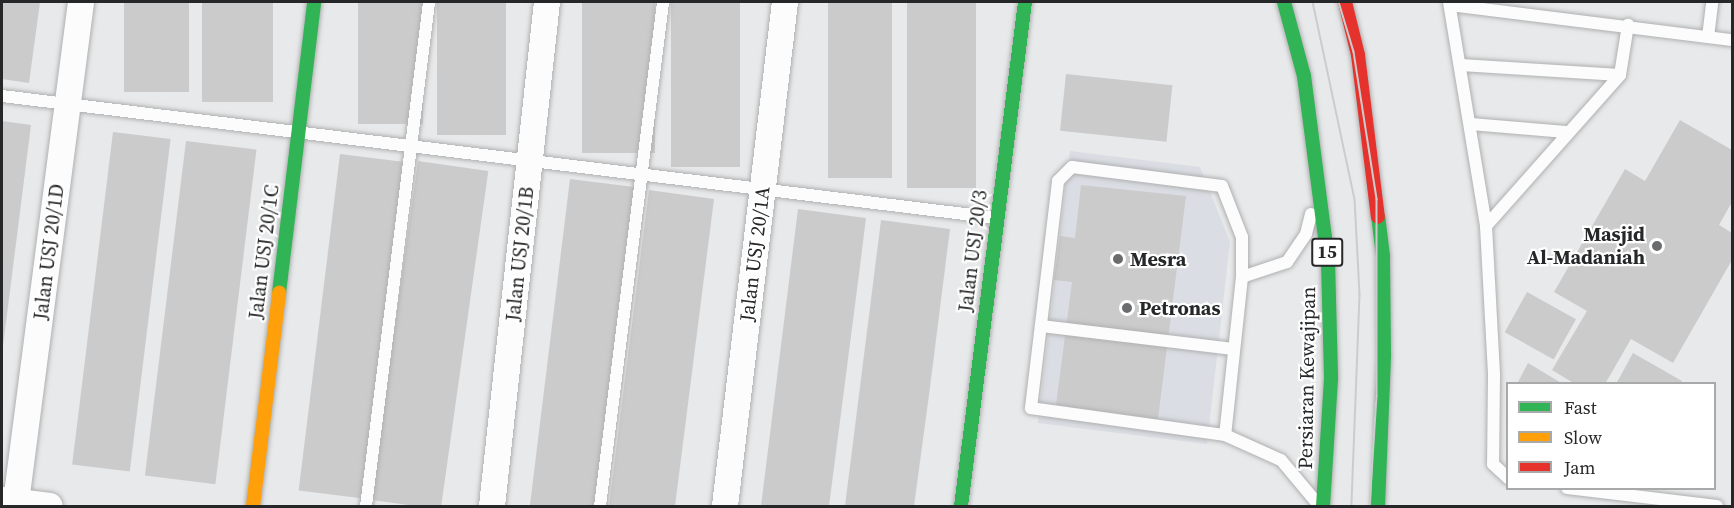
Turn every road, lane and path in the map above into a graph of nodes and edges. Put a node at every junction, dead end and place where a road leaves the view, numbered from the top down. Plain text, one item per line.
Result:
1 (81, 2) edge
2 (314, 2) edge
3 (429, 2) edge
4 (547, 2) edge
5 (663, 2) edge
6 (785, 2) edge
7 (1026, 2) edge
8 (1284, 2) edge
9 (1345, 2) edge
10 (1712, 2) edge
11 (1449, 3) edge
12 (1628, 25) junction
13 (1708, 37) junction
14 (1732, 40) edge
15 (1461, 65) junction
16 (1620, 75) junction
17 (2, 96) edge
18 (68, 104) junction
19 (1471, 124) junction
20 (298, 132) junction
21 (1566, 132) junction
22 (412, 146) junction
23 (530, 160) junction
24 (641, 174) junction
25 (1320, 183) junction
26 (763, 189) junction
27 (997, 218) junction
28 (1486, 226) junction
29 (1242, 277) junction
30 (1041, 326) junction
31 (1234, 349) junction
32 (1225, 435) junction
33 (1506, 476) edge
34 (1574, 490) edge
35 (9, 501) edge
36 (50, 507) edge
37 (253, 507) edge
38 (366, 507) edge
39 (492, 507) edge
40 (600, 507) edge
41 (725, 507) edge
42 (961, 507) edge
43 (1322, 507) edge
44 (1378, 507) edge
45 (1717, 507) edge

1 - 18 street, Jalan USJ 20/1D
2 - 20 street, Jalan USJ 20/1C
3 - 22 lane
4 - 23 street, Jalan USJ 20/1B
5 - 24 lane
6 - 26 street, Jalan USJ 20/1A
7 - 27 street, Jalan USJ 20/3
8 - 25 street, Persiaran Kewajipan / 15
9 - 44 street
10 - 13 lane
11 - 12 lane
11 - 15 lane
12 - 13 lane
12 - 16 lane
13 - 14 lane
15 - 16 lane
15 - 19 lane
16 - 21 lane
17 - 18 lane
18 - 20 lane
18 - 35 street, Jalan USJ 20/1D
19 - 21 lane
19 - 28 lane
20 - 22 lane
20 - 37 street, Jalan USJ 20/1C
21 - 28 lane
22 - 23 lane
22 - 38 lane
23 - 24 lane
23 - 39 street, Jalan USJ 20/1B
24 - 26 lane
24 - 40 lane
25 - 29 lane
25 - 43 street, Persiaran Kewajipan / 15
26 - 27 lane
26 - 41 street, Jalan USJ 20/1A
27 - 42 street, Jalan USJ 20/3
28 - 33 lane
29 - 30 lane
29 - 31 lane
30 - 31 lane
30 - 32 lane
31 - 32 lane
32 - 43 lane
34 - 45 lane
35 - 36 street

